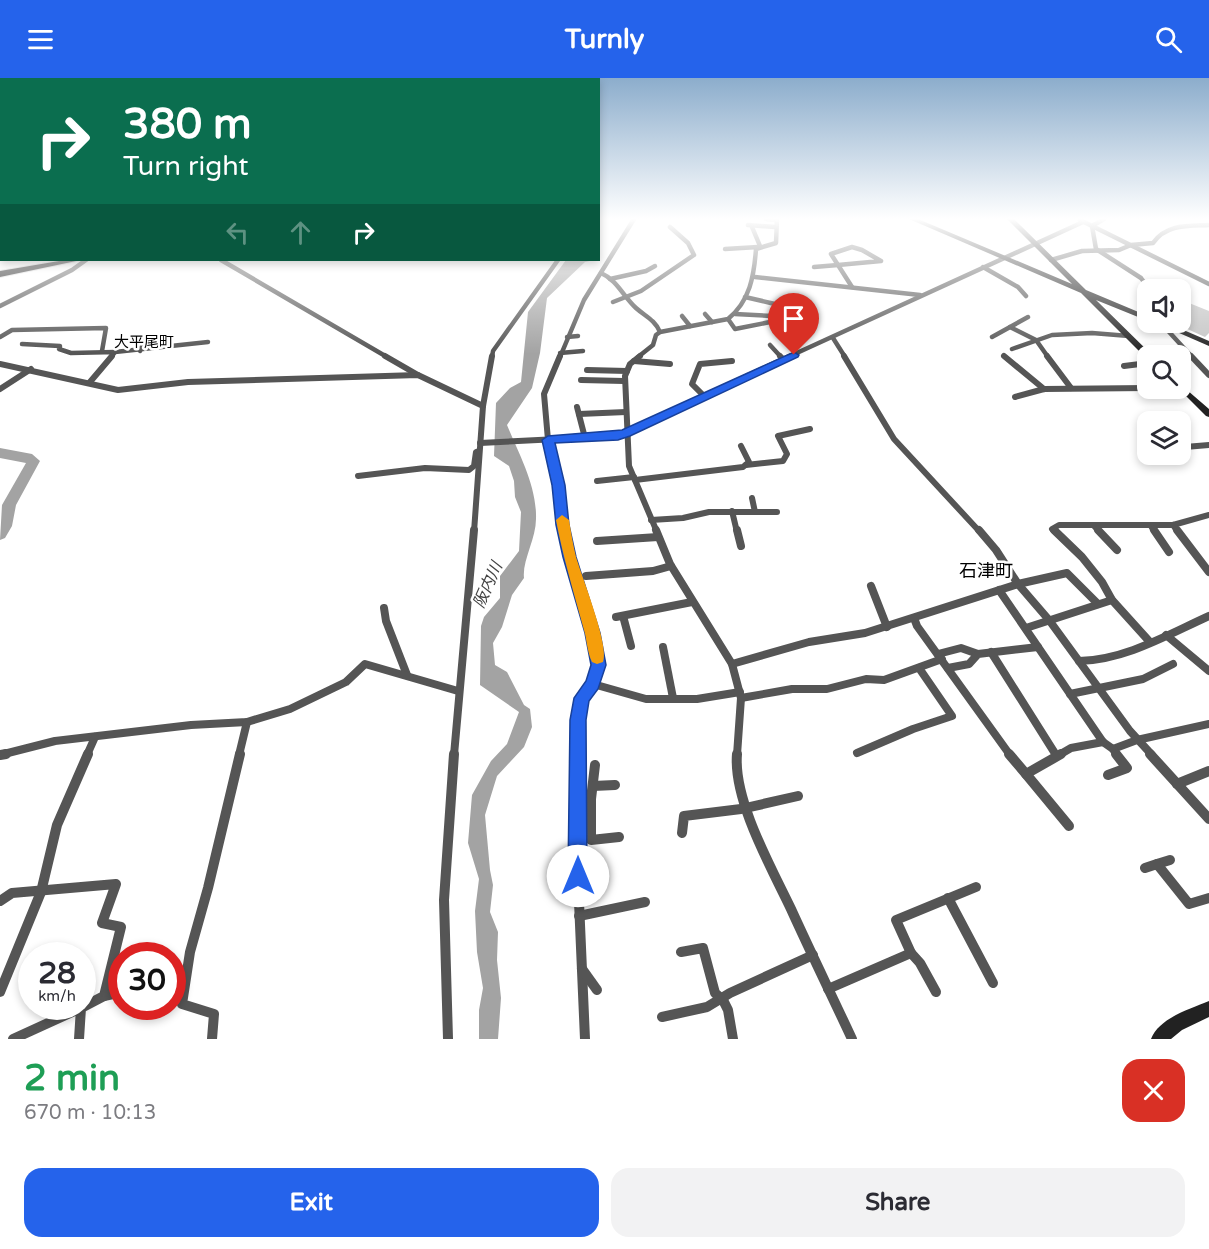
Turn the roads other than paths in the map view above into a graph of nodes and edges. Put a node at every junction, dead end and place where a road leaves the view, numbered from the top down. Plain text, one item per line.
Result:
1 (38, 264) edge
2 (52, 264) edge
3 (81, 264) edge
4 (228, 264) edge
5 (555, 264) edge
6 (607, 264) edge
7 (681, 264) edge
8 (757, 264) edge
9 (850, 264) edge
10 (990, 264) edge
11 (1016, 264) edge
12 (1055, 264) edge
13 (1118, 264) edge
14 (1169, 264) edge
15 (837, 265) junction
16 (655, 266) dead end
17 (814, 267) dead end
18 (983, 267) junction
19 (0, 272) edge
20 (601, 273) junction
21 (755, 277) junction
22 (610, 279) junction
23 (1143, 279) edge
24 (1209, 284) edge
25 (852, 287) junction
26 (1084, 292) junction
27 (920, 295) junction
28 (1026, 296) dead end
29 (625, 297) junction
30 (745, 297) junction
31 (613, 302) dead end
32 (0, 306) edge
33 (705, 314) dead end
34 (735, 314) junction
35 (1137, 314) edge
36 (682, 316) dead end
37 (772, 316) junction
38 (1028, 317) dead end
39 (728, 319) junction
40 (712, 322) junction
41 (690, 326) junction
42 (1010, 327) junction
43 (660, 332) junction
44 (1169, 333) edge
45 (1183, 333) edge
46 (578, 336) dead end
47 (1129, 336) junction
48 (0, 337) edge
49 (567, 337) junction
50 (992, 337) dead end
51 (832, 338) junction
52 (144, 340) dead end
53 (1036, 340) junction
54 (208, 342) dead end
55 (22, 344) dead end
56 (1209, 344) edge
57 (770, 345) dead end
58 (1138, 345) edge
59 (1012, 349) dead end
60 (102, 351) junction
61 (140, 351) junction
62 (583, 351) dead end
63 (115, 352) junction
64 (560, 353) junction
65 (1004, 356) dead end
66 (732, 360) dead end
67 (784, 360) junction
68 (634, 361) junction
69 (0, 364) edge
70 (670, 364) dead end
71 (1137, 364) edge
72 (1124, 366) dead end
73 (32, 369) junction
74 (587, 370) dead end
75 (627, 371) junction
76 (418, 375) junction
77 (1209, 375) edge
78 (581, 380) dead end
79 (624, 381) junction
80 (90, 382) junction
81 (1071, 388) junction
82 (1137, 388) edge
83 (0, 389) edge
84 (1044, 389) junction
85 (704, 396) junction
86 (1015, 397) dead end
87 (1191, 397) edge
88 (483, 406) junction
89 (577, 407) dead end
90 (626, 412) junction
91 (579, 414) junction
92 (1209, 414) edge
93 (810, 429) dead end
94 (626, 433) junction
95 (585, 438) junction
96 (546, 440) junction
97 (1209, 445) edge
98 (482, 446) junction
99 (741, 446) dead end
100 (1191, 446) edge
101 (746, 465) junction
102 (358, 476) dead end
103 (634, 478) junction
104 (597, 481) dead end
105 (752, 498) dead end
106 (732, 511) junction
107 (755, 512) junction
108 (777, 512) dead end
109 (1209, 515) edge
110 (651, 520) junction
111 (1173, 525) junction
112 (1093, 526) junction
113 (1151, 526) junction
114 (658, 537) junction
115 (597, 541) dead end
116 (741, 546) dead end
117 (1117, 550) dead end
118 (1169, 552) dead end
119 (671, 566) junction
120 (1209, 572) edge
121 (586, 576) dead end
122 (1018, 584) junction
123 (871, 586) dead end
124 (999, 590) junction
125 (1112, 600) junction
126 (692, 602) junction
127 (1098, 604) junction
128 (384, 608) dead end
129 (1209, 616) edge
130 (914, 618) junction
131 (1049, 620) junction
132 (886, 627) junction
133 (1026, 628) junction
134 (1166, 634) junction
135 (1149, 641) junction
136 (631, 646) dead end
137 (1038, 646) junction
138 (663, 647) dead end
139 (991, 652) junction
140 (978, 654) junction
141 (940, 656) junction
142 (1079, 661) junction
143 (732, 664) junction
144 (1173, 664) dead end
145 (919, 668) junction
146 (948, 668) junction
147 (1209, 671) edge
148 (407, 675) junction
149 (593, 684) junction
150 (1099, 689) junction
151 (458, 691) junction
152 (1070, 694) junction
153 (740, 695) junction
154 (673, 698) junction
155 (247, 722) junction
156 (1209, 724) edge
157 (95, 737) junction
158 (1137, 740) junction
159 (1103, 742) junction
160 (1113, 749) junction
161 (857, 753) dead end
162 (0, 755) edge
163 (1056, 755) junction
164 (595, 765) dead end
165 (1209, 771) edge
166 (1026, 774) junction
167 (1107, 775) dead end
168 (1177, 784) junction
169 (615, 785) dead end
170 (593, 786) junction
171 (798, 796) dead end
172 (580, 798) junction
173 (591, 799) junction
174 (746, 808) junction
175 (1209, 819) edge
176 (1069, 826) dead end
177 (682, 833) dead end
178 (619, 837) dead end
179 (1170, 860) dead end
180 (1157, 864) junction
181 (1145, 868) dead end
182 (976, 887) dead end
183 (41, 892) junction
184 (948, 897) junction
185 (1209, 898) edge
186 (0, 901) edge
187 (645, 902) dead end
188 (579, 916) junction
189 (681, 952) dead end
190 (911, 953) junction
191 (813, 955) junction
192 (186, 967) edge
193 (580, 967) junction
194 (993, 983) dead end
195 (828, 989) junction
196 (597, 990) dead end
197 (0, 992) edge
198 (936, 992) dead end
199 (108, 995) edge
200 (104, 996) junction
201 (96, 1000) edge
202 (723, 1000) junction
203 (186, 1005) edge
204 (1209, 1009) edge
205 (662, 1017) dead end
206 (55, 1020) edge
207 (80, 1020) edge
208 (13, 1039) edge
209 (79, 1039) edge
210 (212, 1039) edge
211 (448, 1039) edge
212 (585, 1039) edge
213 (733, 1039) edge
214 (852, 1039) edge
215 (1159, 1039) edge

1 - 19 highway
2 - 19 highway
3 - 32 street
4 - 76 street
5 - 88 street
6 - 20 street
7 - 29 street
8 - 21 street
9 - 15 street
10 - 18 street
11 - 26 main road
12 - 26 main road
13 - 23 street
14 - 24 street
15 - 17 street
15 - 25 street
16 - 22 street
18 - 27 street
18 - 28 street
20 - 22 street
20 - 49 street
21 - 25 street
21 - 30 street
22 - 29 street
25 - 27 street
26 - 35 main road
26 - 47 main road
27 - 51 street
29 - 31 street
29 - 43 street
30 - 34 street
30 - 37 street
33 - 40 street
34 - 37 street
34 - 39 street
36 - 41 street
37 - 39 street
38 - 42 street
39 - 40 street
40 - 41 street
41 - 43 street
42 - 50 street
42 - 53 street
43 - 68 street
44 - 77 street
45 - 56 main road
46 - 49 street
47 - 53 street
47 - 58 main road
48 - 60 street
49 - 64 street
51 - 67 street
51 - 122 street
52 - 61 street
53 - 59 street
53 - 81 street
54 - 61 street
55 - 60 street
57 - 67 street
60 - 63 street
61 - 63 street
62 - 64 street
63 - 80 street
64 - 96 street
65 - 84 street
66 - 85 street
67 - 85 street
68 - 70 street
68 - 75 street
69 - 73 street
71 - 72 street
73 - 80 street
73 - 83 street
74 - 75 street
75 - 79 street
76 - 80 street
76 - 88 street
78 - 79 street
79 - 90 street
81 - 82 street
81 - 84 street
84 - 86 street
85 - 94 street
87 - 92 main road
88 - 98 street
89 - 91 street
90 - 91 street
90 - 94 street
91 - 95 street
93 - 101 street
94 - 95 street
94 - 103 street
95 - 96 street
96 - 98 street
96 - 149 street
97 - 100 street
98 - 102 street
98 - 151 street
99 - 101 street
101 - 103 street
103 - 104 street
103 - 110 street
105 - 107 street
106 - 107 street
106 - 110 street
106 - 116 street
107 - 108 street
109 - 111 street
110 - 114 street
111 - 113 street
111 - 120 street
112 - 113 street
112 - 117 street
112 - 125 street
113 - 118 street
114 - 115 street
114 - 119 street
119 - 121 street
119 - 126 street
122 - 124 street
122 - 127 street
122 - 131 street
123 - 132 street
124 - 130 street
124 - 133 street
125 - 127 street
125 - 135 street
126 - 136 street
126 - 143 street
127 - 131 street
128 - 148 street
129 - 134 street
130 - 132 street
130 - 141 street
131 - 133 street
131 - 142 street
132 - 143 street
133 - 137 street
134 - 135 street
134 - 147 street
135 - 142 street
137 - 139 street
137 - 152 street
138 - 154 street
139 - 140 street
139 - 163 street
140 - 141 street
140 - 146 street
141 - 145 street
141 - 146 street
142 - 150 street
143 - 153 street
144 - 150 street
145 - 153 street
145 - 161 street
146 - 166 street
148 - 151 street
148 - 155 street
149 - 154 street
149 - 172 street
150 - 152 street
150 - 158 street
151 - 211 street
152 - 159 street
153 - 154 street
153 - 174 street
155 - 157 street
155 - 192 street
156 - 158 street
157 - 162 street
157 - 183 street
158 - 160 street
158 - 168 street
159 - 160 street
159 - 163 street
160 - 167 street
163 - 166 street
164 - 170 street
165 - 168 street
166 - 176 street
168 - 175 street
169 - 170 street
170 - 173 street
171 - 174 street
172 - 173 street
172 - 188 street
173 - 178 street
174 - 177 street
174 - 191 street
179 - 180 street
180 - 181 street
180 - 185 street
182 - 184 street
183 - 186 street
183 - 197 street
183 - 200 street
184 - 190 street
184 - 194 street
187 - 188 street
188 - 193 street
189 - 202 street
190 - 195 street
190 - 198 street
191 - 195 street
191 - 202 street
193 - 196 street
193 - 212 street
195 - 214 street
199 - 200 street
200 - 201 street
202 - 205 street
202 - 213 street
203 - 210 street
204 - 215 main road
206 - 208 street
207 - 209 street

